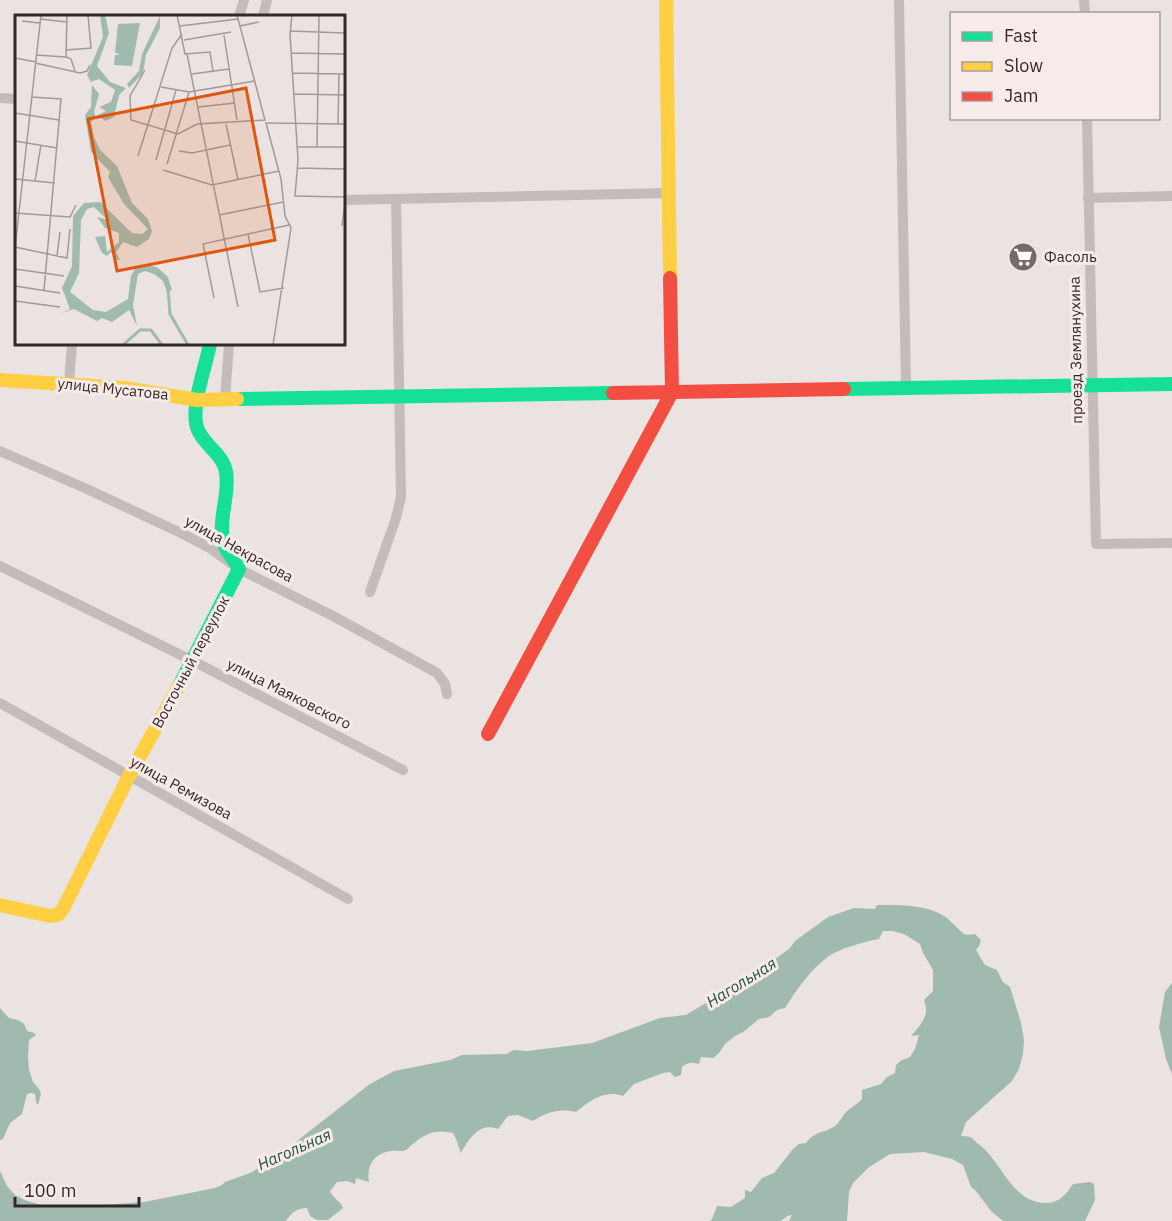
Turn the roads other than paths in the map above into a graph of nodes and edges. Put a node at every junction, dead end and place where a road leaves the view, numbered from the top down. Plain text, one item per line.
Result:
1 (244, 0) edge
2 (267, 0) edge
3 (666, 0) edge
4 (899, 0) edge
5 (240, 15) edge
6 (263, 15) edge
7 (0, 98) edge
8 (15, 99) edge
9 (1087, 120) edge
10 (669, 194) junction
11 (1172, 196) edge
12 (1088, 198) junction
13 (396, 199) junction
14 (345, 200) edge
15 (72, 345) edge
16 (210, 345) edge
17 (229, 345) edge
18 (0, 380) edge
19 (69, 383) junction
20 (1172, 384) edge
21 (1092, 386) junction
22 (906, 388) junction
23 (672, 392) junction
24 (400, 397) junction
25 (197, 400) junction
26 (225, 400) junction
27 (0, 451) edge
28 (1172, 543) edge
29 (0, 566) edge
30 (239, 569) junction
31 (370, 592) dead end
32 (193, 661) junction
33 (447, 694) dead end
34 (0, 703) edge
35 (488, 734) dead end
36 (403, 770) dead end
37 (129, 776) junction
38 (348, 899) dead end
39 (0, 905) edge

1 - 5 street
2 - 6 street
3 - 10 street
4 - 22 street
7 - 8 street
9 - 12 street, проезд Землянухина
10 - 13 street
10 - 23 street
11 - 12 street
12 - 21 street, проезд Землянухина
13 - 14 street
13 - 24 street
15 - 19 street
16 - 25 street
17 - 26 street
18 - 19 street, улица Мусатова
19 - 25 street, улица Мусатова
20 - 21 street, улица Мусатова
21 - 22 street, улица Мусатова
21 - 28 street, проезд Землянухина
22 - 23 street, улица Мусатова
23 - 24 street, улица Мусатова
23 - 35 street
24 - 26 street, улица Мусатова
24 - 31 street
25 - 26 street, улица Мусатова
25 - 30 street
27 - 30 street, улица Некрасова
29 - 32 street, улица Маяковского
30 - 32 street, Восточный переулок
30 - 33 street, улица Некрасова
32 - 36 street, улица Маяковского
32 - 37 street, Восточный переулок
34 - 37 street, улица Ремизова
37 - 38 street, улица Ремизова
37 - 39 street, Восточный переулок

